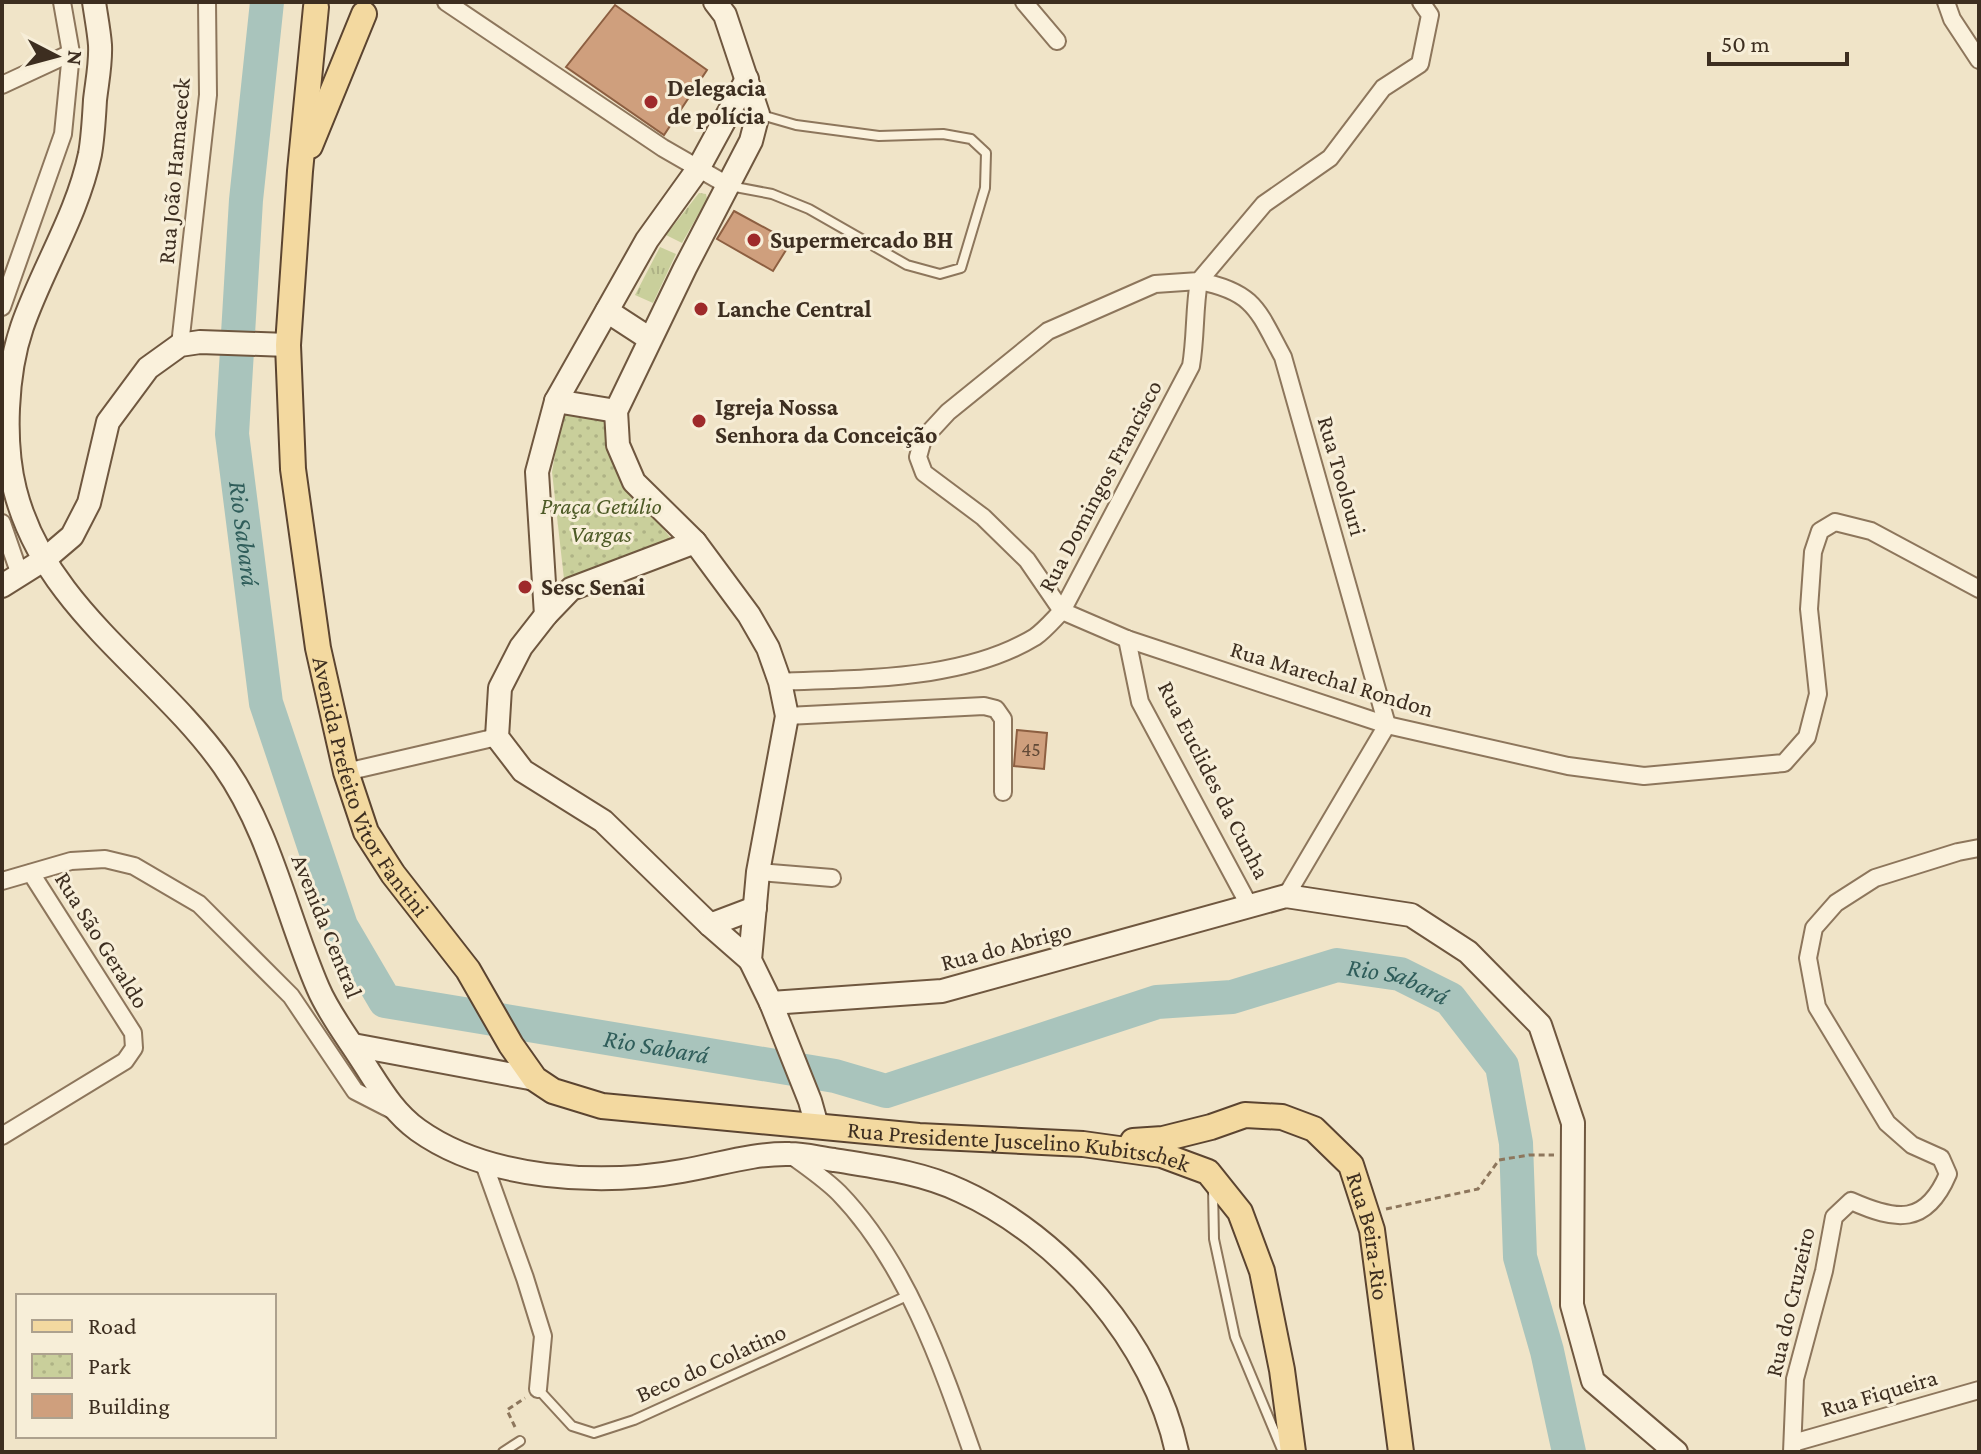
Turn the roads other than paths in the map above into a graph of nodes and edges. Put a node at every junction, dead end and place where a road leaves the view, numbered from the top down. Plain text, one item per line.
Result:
1 (62, 2) edge
2 (94, 2) edge
3 (207, 2) edge
4 (446, 2) edge
5 (715, 2) edge
6 (1024, 2) edge
7 (1421, 2) edge
8 (1946, 2) edge
9 (316, 4) edge
10 (368, 8) edge
11 (1057, 41) dead end
12 (71, 53) junction
13 (1979, 60) edge
14 (747, 79) junction
15 (2, 85) edge
16 (758, 114) junction
17 (698, 169) junction
18 (300, 171) junction
19 (729, 186) junction
20 (1199, 281) junction
21 (2, 307) edge
22 (607, 311) junction
23 (650, 339) junction
24 (190, 344) junction
25 (276, 344) junction
26 (556, 401) junction
27 (616, 411) junction
28 (2, 523) edge
29 (695, 542) junction
30 (45, 559) junction
31 (11, 580) edge
32 (1979, 589) edge
33 (1062, 611) junction
34 (546, 615) junction
35 (1127, 639) junction
36 (780, 682) junction
37 (787, 716) junction
38 (1387, 725) junction
39 (497, 737) junction
40 (346, 772) junction
41 (1003, 792) dead end
42 (1979, 848) edge
43 (758, 872) junction
44 (31, 873) junction
45 (832, 878) dead end
46 (2, 881) edge
47 (1286, 896) junction
48 (1249, 905) junction
49 (755, 908) junction
50 (710, 925) junction
51 (750, 960) junction
52 (771, 1003) junction
53 (353, 1045) junction
54 (535, 1079) junction
55 (395, 1111) junction
56 (817, 1126) junction
57 (1211, 1127) junction
58 (2, 1136) edge
59 (1083, 1144) junction
60 (790, 1154) junction
61 (483, 1161) junction
62 (1210, 1176) junction
63 (910, 1295) junction
64 (538, 1389) joint
65 (1979, 1390) edge
66 (520, 1441) road end
67 (1793, 1448) edge
68 (1673, 1451) edge
69 (503, 1452) edge
70 (972, 1452) edge
71 (1177, 1452) edge
72 (1283, 1452) edge
73 (1293, 1452) edge
74 (1401, 1452) edge

1 - 12 street
2 - 30 street, Avenida Central
3 - 24 street, Rua João Hamaceck
4 - 17 street
5 - 14 street
6 - 11 street
7 - 20 street
8 - 13 street
9 - 10 main road
9 - 18 main road, Avenida Prefeito Vitor Fantini
10 - 18 main road, Avenida Prefeito Vitor Fantini
12 - 15 street
12 - 21 street
14 - 16 street
14 - 17 street
16 - 19 street
16 - 19 lane
17 - 19 street
17 - 22 street
18 - 25 main road, Avenida Prefeito Vitor Fantini
19 - 23 street
20 - 33 street, Rua Domingos Francisco
20 - 33 street
20 - 38 street, Rua Toolouri
22 - 23 street
22 - 26 street
23 - 27 street
24 - 25 street
24 - 30 street
25 - 40 main road, Avenida Prefeito Vitor Fantini
26 - 27 street
26 - 34 street
27 - 29 street
28 - 31 street
29 - 34 street
29 - 36 street
30 - 31 street
30 - 53 street, Avenida Central
32 - 38 street, Rua Marechal Rondon
33 - 35 street, Rua Marechal Rondon
33 - 36 street, Rua Domingos Francisco
34 - 39 street
35 - 38 street, Rua Marechal Rondon
35 - 48 street, Rua Euclides da Cunha
36 - 37 street
37 - 41 street
37 - 43 street
38 - 47 street
39 - 40 street
39 - 50 street
40 - 54 main road, Avenida Prefeito Vitor Fantini
42 - 67 street, Rua do Cruzeiro
43 - 45 street
43 - 49 street
44 - 46 street, Rua São Geraldo
44 - 55 street
44 - 58 street, Rua São Geraldo
47 - 48 street, Rua Euclides da Cunha
47 - 68 street, Rua Euclides da Cunha
48 - 52 street, Rua do Abrigo
49 - 50 street
49 - 51 street
50 - 51 street
51 - 52 street
52 - 56 street
53 - 54 street
53 - 55 street, Avenida Central
54 - 56 main road, Avenida Prefeito Vitor Fantini
55 - 61 street, Avenida Central
56 - 59 main road, Rua Presidente Juscelino Kubitschek
57 - 59 main road, Rua Beira-Rio
57 - 62 main road
57 - 74 main road, Rua Beira-Rio
59 - 62 main road, Rua Presidente Juscelino Kubitschek
60 - 61 street, Avenida Central
60 - 63 street
60 - 71 street, Avenida Central
61 - 64 street
62 - 72 lane
62 - 73 main road, Rua Presidente Juscelino Kubitschek
63 - 64 lane, Beco do Colatino
63 - 70 street
65 - 67 street, Rua Fiqueira
66 - 69 lane

